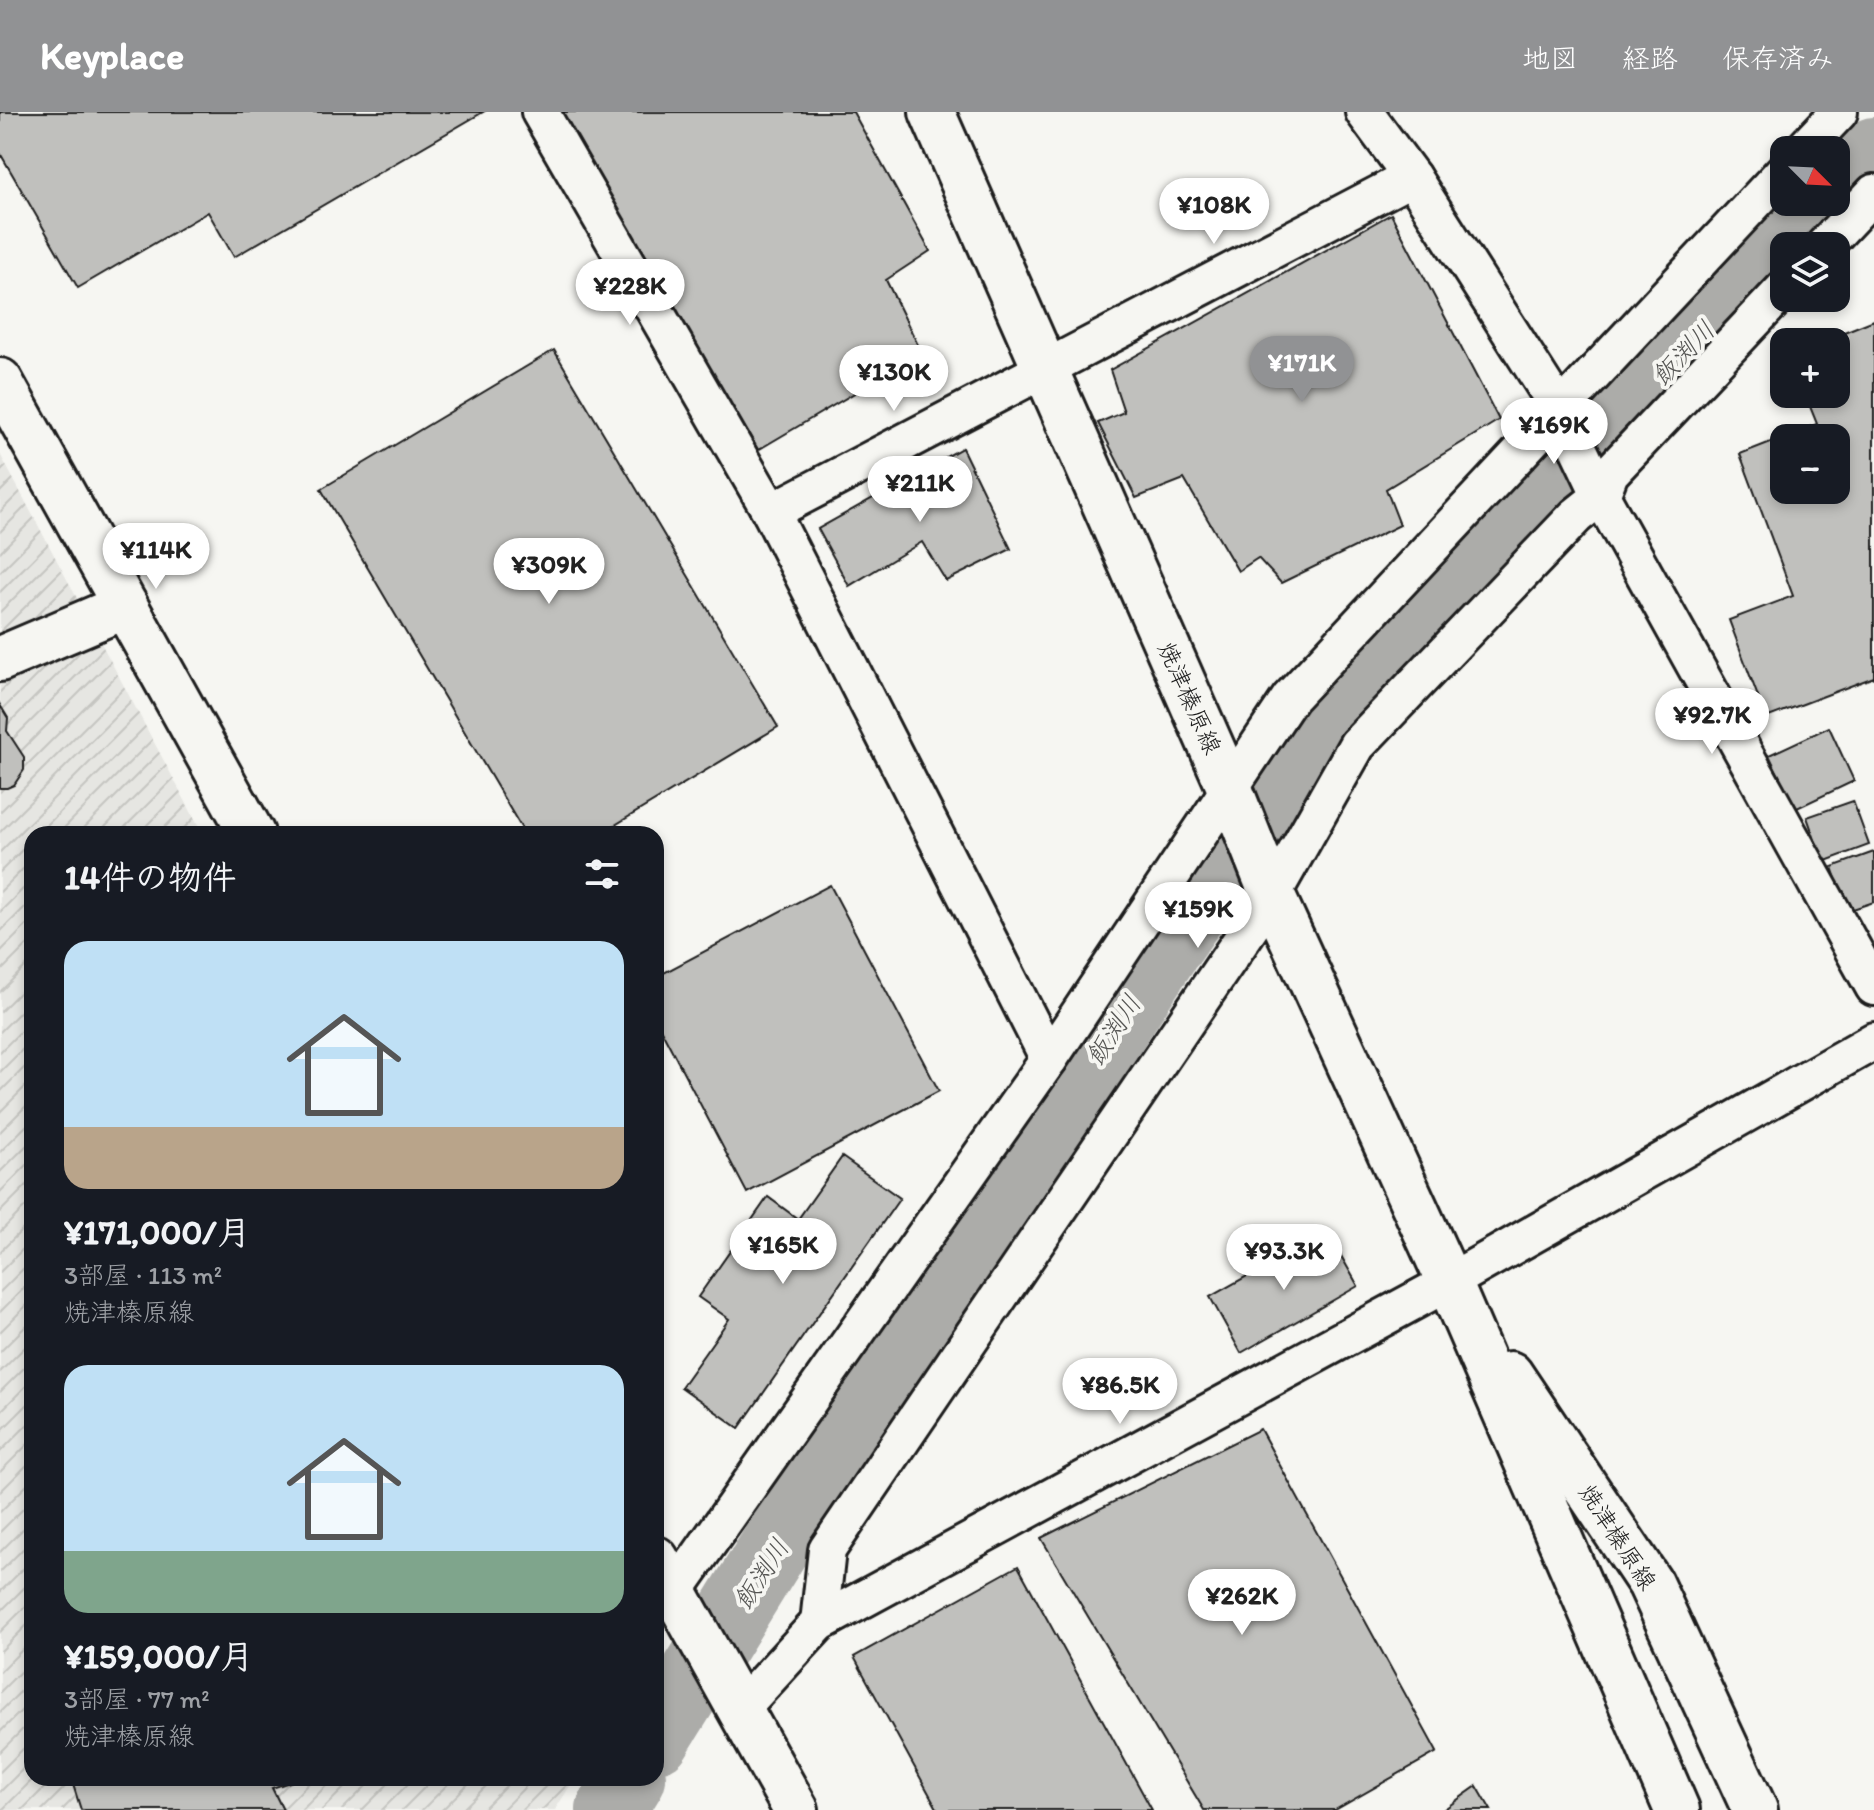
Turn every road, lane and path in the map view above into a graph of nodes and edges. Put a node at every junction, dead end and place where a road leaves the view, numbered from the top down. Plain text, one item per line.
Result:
1 (540, 112) edge
2 (932, 112) edge
3 (1364, 112) edge
4 (1839, 112) edge
5 (1816, 136) edge
6 (1412, 177) junction
7 (1770, 186) edge
8 (1874, 193) edge
9 (1837, 232) edge
10 (1770, 304) edge
11 (1045, 367) junction
12 (0, 381) edge
13 (1560, 410) junction
14 (1601, 496) junction
15 (771, 512) junction
16 (125, 606) junction
17 (0, 659) edge
18 (1230, 789) junction
19 (248, 826) edge
20 (1272, 895) junction
21 (1874, 987) edge
22 (1874, 1041) edge
23 (1049, 1059) junction
24 (1449, 1282) junction
25 (673, 1589) edge
26 (819, 1623) junction
27 (740, 1709) junction
28 (796, 1810) edge
29 (1677, 1810) edge
30 (1755, 1810) edge

1 - 15 street
2 - 11 main road, 焼津榛原線
3 - 6 street
4 - 5 street
6 - 11 street
6 - 13 street
7 - 13 street
8 - 9 street
10 - 14 street
11 - 15 street
11 - 18 main road, 焼津榛原線
12 - 16 main road
13 - 14 street
13 - 18 street
14 - 20 street
14 - 21 street
15 - 23 street
16 - 17 main road
16 - 19 main road
18 - 20 main road, 焼津榛原線
18 - 23 street
20 - 24 main road, 焼津榛原線
20 - 26 street
22 - 24 street
23 - 25 street
24 - 26 street
24 - 29 main road, 焼津榛原線
24 - 30 main road, 焼津榛原線
25 - 27 main road
26 - 27 street
27 - 28 main road

